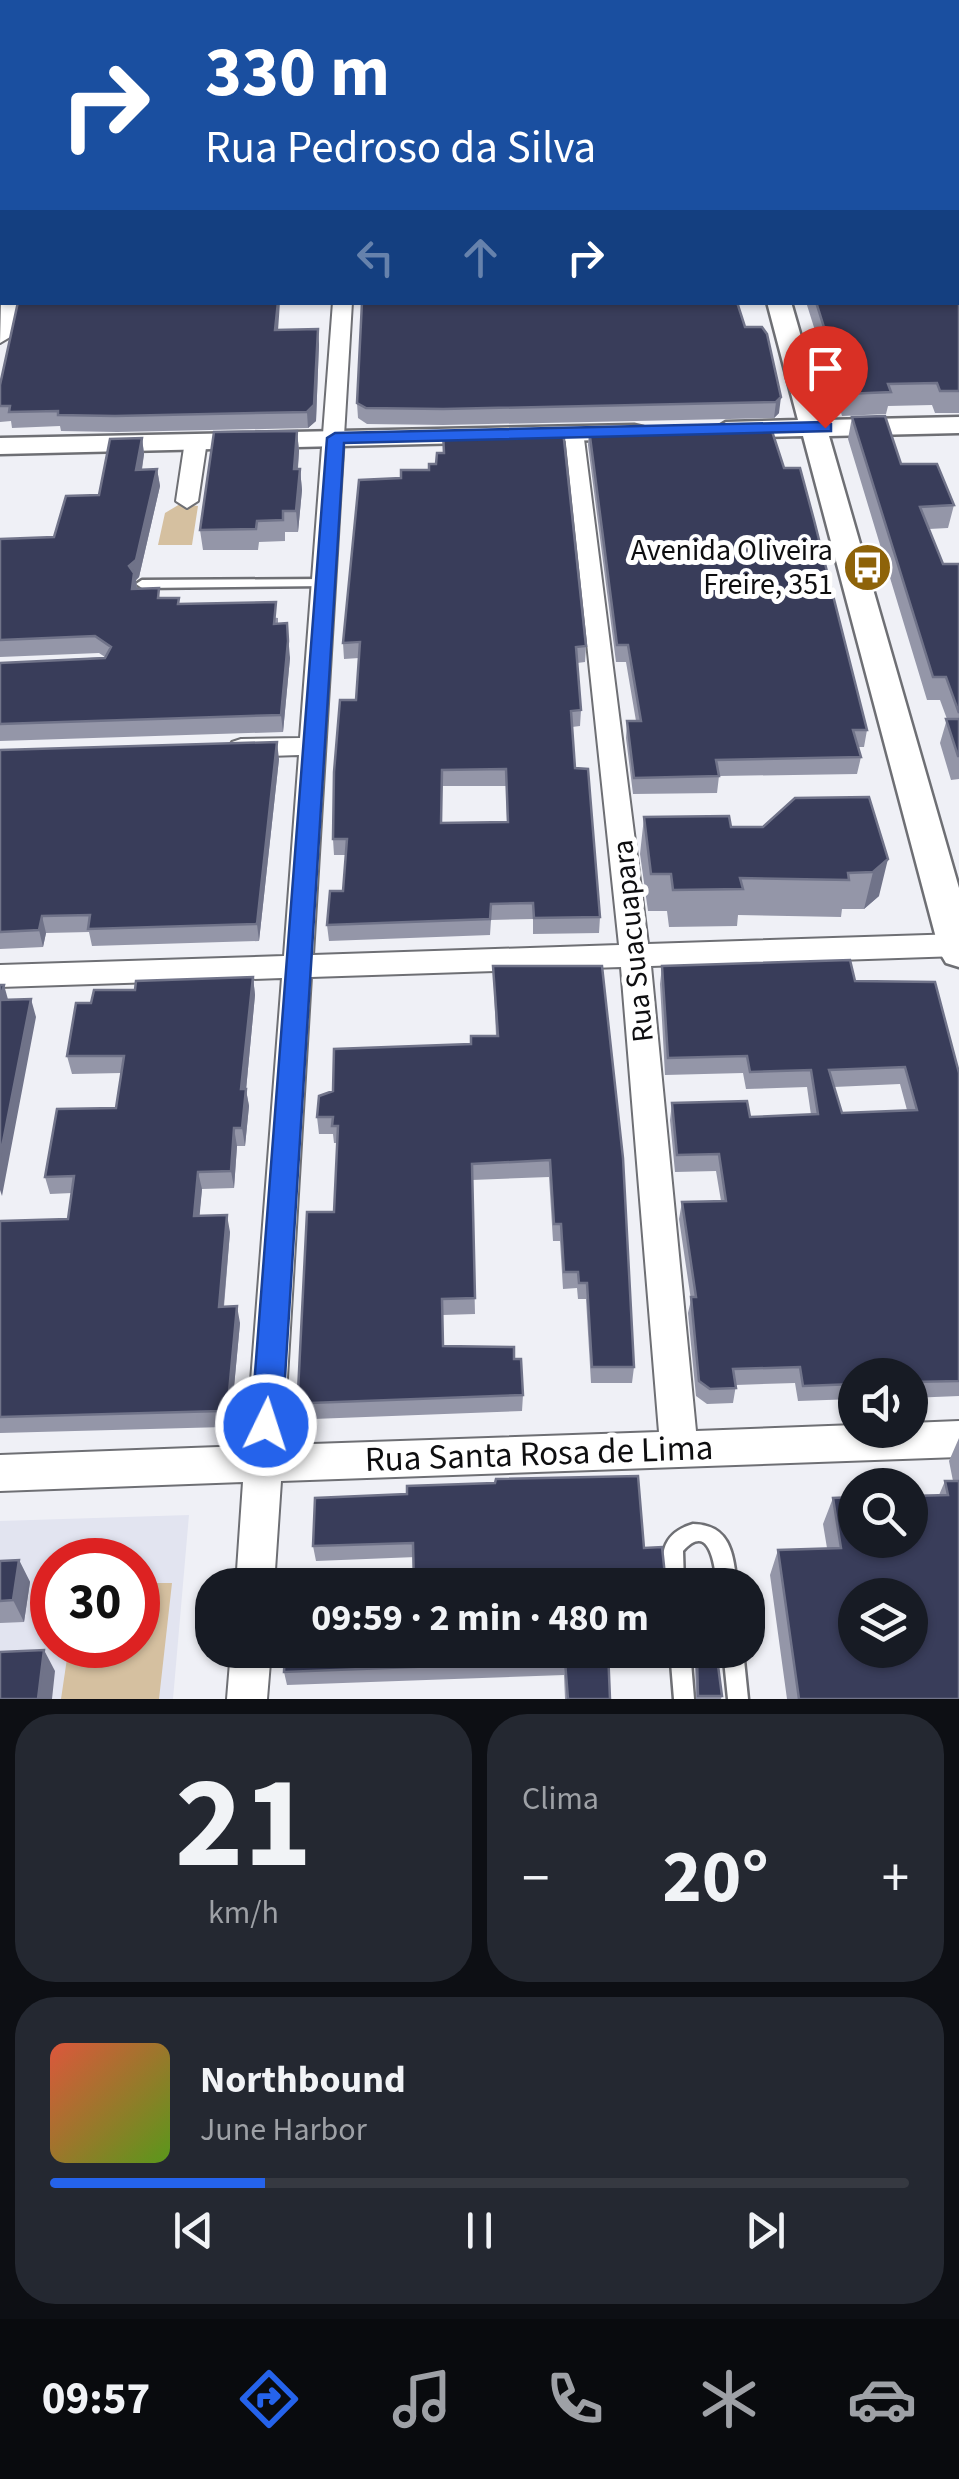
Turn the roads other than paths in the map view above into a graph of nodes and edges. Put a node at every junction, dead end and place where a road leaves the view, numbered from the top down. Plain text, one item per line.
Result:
1 (10, 305) edge
2 (344, 305) edge
3 (780, 305) edge
4 (0, 338) edge
5 (959, 424) edge
6 (814, 428) junction
7 (695, 431) edge
8 (656, 432) edge
9 (576, 434) junction
10 (335, 438) junction
11 (196, 441) junction
12 (0, 446) edge
13 (186, 501) dead end
14 (324, 582) junction
15 (142, 584) edge
16 (312, 746) junction
17 (214, 748) edge
18 (958, 948) edge
19 (636, 956) junction
20 (299, 967) junction
21 (0, 976) edge
22 (959, 1439) edge
23 (679, 1450) junction
24 (264, 1463) junction
25 (0, 1473) edge
26 (256, 1568) edge
27 (673, 1568) edge
28 (724, 1568) edge
29 (250, 1668) edge
30 (681, 1668) edge
31 (735, 1668) edge
32 (247, 1699) edge
33 (684, 1699) edge
34 (738, 1699) edge

1 - 4 street
2 - 10 street
3 - 6 street
5 - 6 street
6 - 7 street
6 - 18 street
8 - 9 street
9 - 10 street
9 - 19 street, Rua Suacuapara
10 - 11 street
10 - 14 street
11 - 12 street
11 - 13 street
14 - 15 lane
14 - 16 street
16 - 17 street
16 - 20 street
18 - 19 street
19 - 20 street
19 - 23 street, Rua Suacuapara
20 - 21 street
20 - 24 street
22 - 23 street, Rua Santa Rosa de Lima
23 - 24 street, Rua Santa Rosa de Lima
24 - 25 street, Rua Santa Rosa de Lima
24 - 26 street
27 - 28 lane
29 - 32 street
30 - 33 lane
31 - 34 lane

